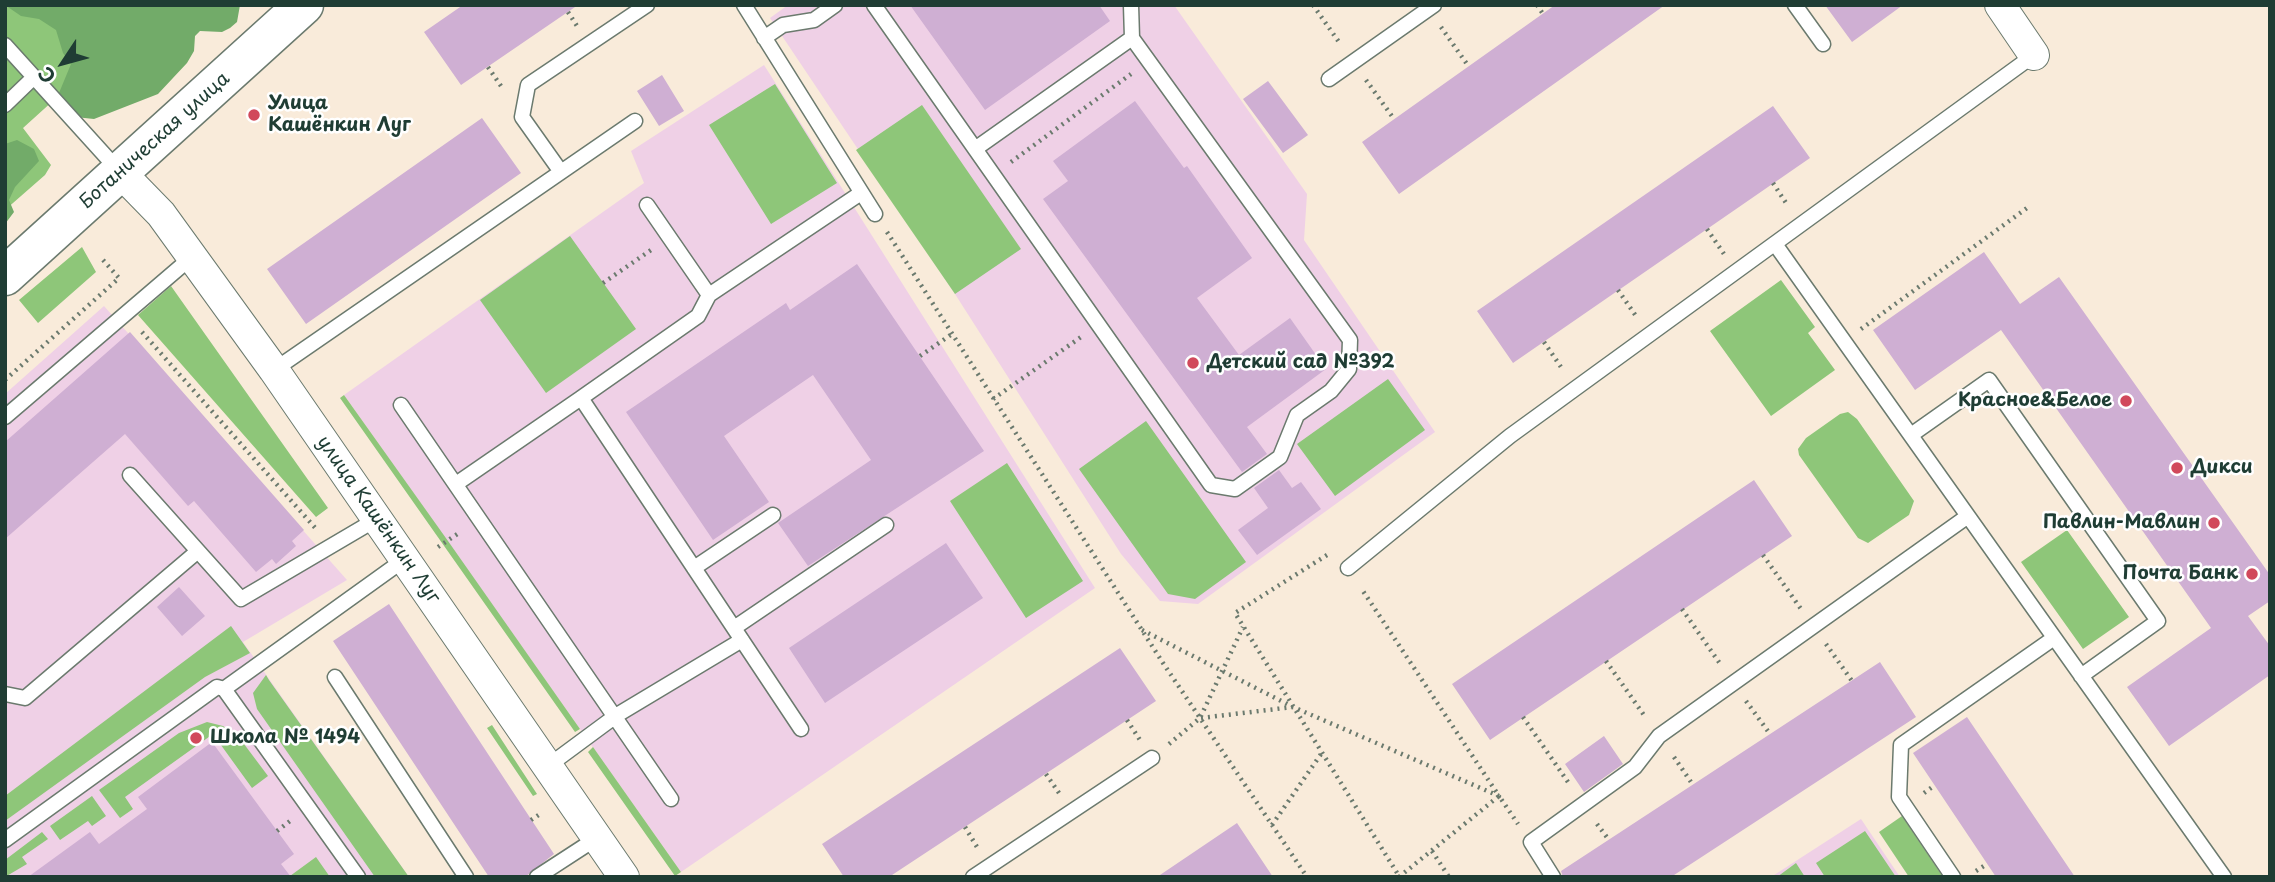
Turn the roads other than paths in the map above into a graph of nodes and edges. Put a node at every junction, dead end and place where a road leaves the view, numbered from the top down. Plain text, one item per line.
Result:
1 (303, 5) edge
2 (647, 5) edge
3 (744, 5) edge
4 (835, 5) edge
5 (874, 5) edge
6 (1131, 5) edge
7 (1795, 5) edge
8 (2000, 5) edge
9 (1431, 7) edge
10 (764, 37) junction
11 (1132, 38) junction
12 (1823, 44) dead end
13 (5, 45) edge
14 (2034, 55) joint
15 (33, 78) junction
16 (1329, 79) dead end
17 (5, 105) edge
18 (635, 121) dead end
19 (975, 149) junction
20 (561, 172) junction
21 (121, 173) junction
22 (861, 193) junction
23 (647, 205) dead end
24 (875, 214) road end
25 (1775, 244) junction
26 (192, 256) junction
27 (5, 276) edge
28 (709, 295) junction
29 (274, 370) junction
30 (581, 398) junction
31 (401, 405) dead end
32 (5, 417) edge
33 (1911, 435) junction
34 (130, 475) dead end
35 (456, 484) junction
36 (773, 514) dead end
37 (1968, 516) junction
38 (377, 519) junction
39 (886, 525) dead end
40 (198, 551) junction
41 (405, 559) junction
42 (694, 568) junction
43 (1348, 568) road end
44 (738, 634) junction
45 (2054, 638) junction
46 (2081, 676) junction
47 (335, 677) dead end
48 (224, 688) junction
49 (5, 694) edge
50 (617, 715) junction
51 (801, 729) dead end
52 (1152, 758) road end
53 (548, 766) junction
54 (671, 799) dead end
55 (597, 838) junction
56 (5, 839) edge
57 (358, 877) edge
58 (466, 877) edge
59 (537, 877) edge
60 (624, 877) edge
61 (973, 877) edge
62 (1553, 877) edge
63 (1953, 877) edge
64 (2224, 877) edge

1 - 21 main road, Ботаническая улица
2 - 20 lane
3 - 10 lane
4 - 10 lane
5 - 19 lane
6 - 11 lane
7 - 12 lane
8 - 14 street
9 - 16 lane
10 - 22 lane
11 - 19 lane
11 - 19 lane
13 - 15 lane
14 - 25 lane
15 - 17 lane
15 - 21 lane
18 - 20 lane
20 - 29 lane
21 - 26 street, улица Кашёнкин Луг
21 - 27 main road, Ботаническая улица
22 - 24 lane
22 - 28 lane
23 - 28 lane
25 - 33 lane
25 - 43 lane
26 - 29 street, улица Кашёнкин Луг
26 - 32 lane
28 - 30 lane
29 - 38 street, улица Кашёнкин Луг
30 - 35 lane
30 - 42 lane
31 - 35 lane
33 - 37 lane
33 - 46 lane
34 - 40 lane
35 - 50 lane
36 - 42 lane
37 - 45 lane
37 - 62 lane
38 - 40 lane
38 - 41 street, улица Кашёнкин Луг
39 - 44 lane
40 - 49 lane
41 - 48 lane
41 - 53 street, улица Кашёнкин Луг
42 - 44 lane
44 - 50 lane
44 - 51 lane
45 - 46 lane
45 - 63 lane
46 - 64 lane
47 - 58 lane
48 - 56 lane
48 - 57 lane
50 - 53 lane
50 - 54 lane
52 - 61 lane
53 - 55 street, улица Кашёнкин Луг
55 - 59 lane
55 - 60 street, улица Кашёнкин Луг

